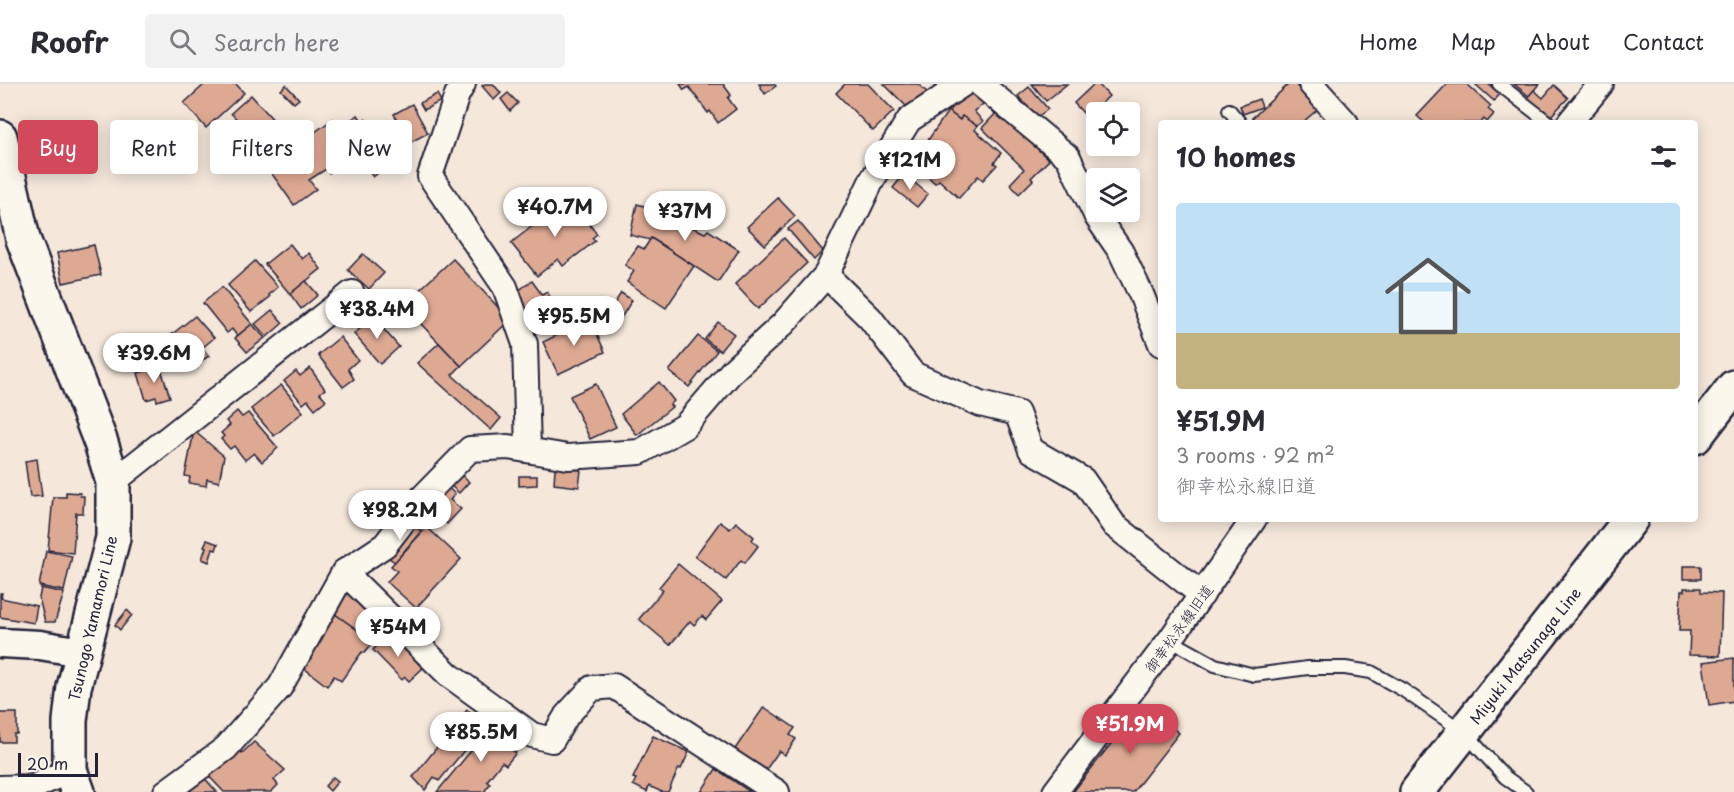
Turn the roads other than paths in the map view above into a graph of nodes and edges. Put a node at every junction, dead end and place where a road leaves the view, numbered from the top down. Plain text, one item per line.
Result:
1 (463, 84) edge
2 (963, 84) edge
3 (980, 84) edge
4 (1311, 84) edge
5 (1499, 84) edge
6 (1601, 84) edge
7 (1229, 110) dead end
8 (1237, 120) edge
9 (1343, 120) edge
10 (1545, 120) edge
11 (1571, 120) edge
12 (0, 137) edge
13 (826, 275) junction
14 (352, 293) dead end
15 (1158, 337) edge
16 (1734, 387) edge
17 (1698, 433) edge
18 (528, 450) junction
19 (113, 482) junction
20 (1252, 522) edge
21 (1629, 522) edge
22 (344, 572) junction
23 (1202, 595) junction
24 (1170, 640) junction
25 (0, 643) edge
26 (81, 652) junction
27 (1464, 732) junction
28 (74, 781) edge
29 (0, 788) edge
30 (166, 792) edge
31 (777, 792) edge
32 (1055, 792) edge
33 (1417, 792) edge
34 (1526, 792) edge

1 - 18 street
2 - 13 street
3 - 15 street
4 - 9 street
5 - 10 lane
6 - 11 street
7 - 8 lane
12 - 19 main road, Tsunogo Yamamori Line
13 - 18 street
13 - 23 street
14 - 19 street
16 - 17 main road
18 - 22 street
19 - 26 main road, Tsunogo Yamamori Line
20 - 23 street, 御幸松永線旧道
21 - 27 main road, Miyuki Matsunaga Line
22 - 30 street
22 - 31 street
23 - 24 street, 御幸松永線旧道
24 - 27 lane
24 - 32 street, 御幸松永線旧道
25 - 26 street
26 - 28 main road, Tsunogo Yamamori Line
27 - 33 main road, Miyuki Matsunaga Line
27 - 34 lane
28 - 29 street

